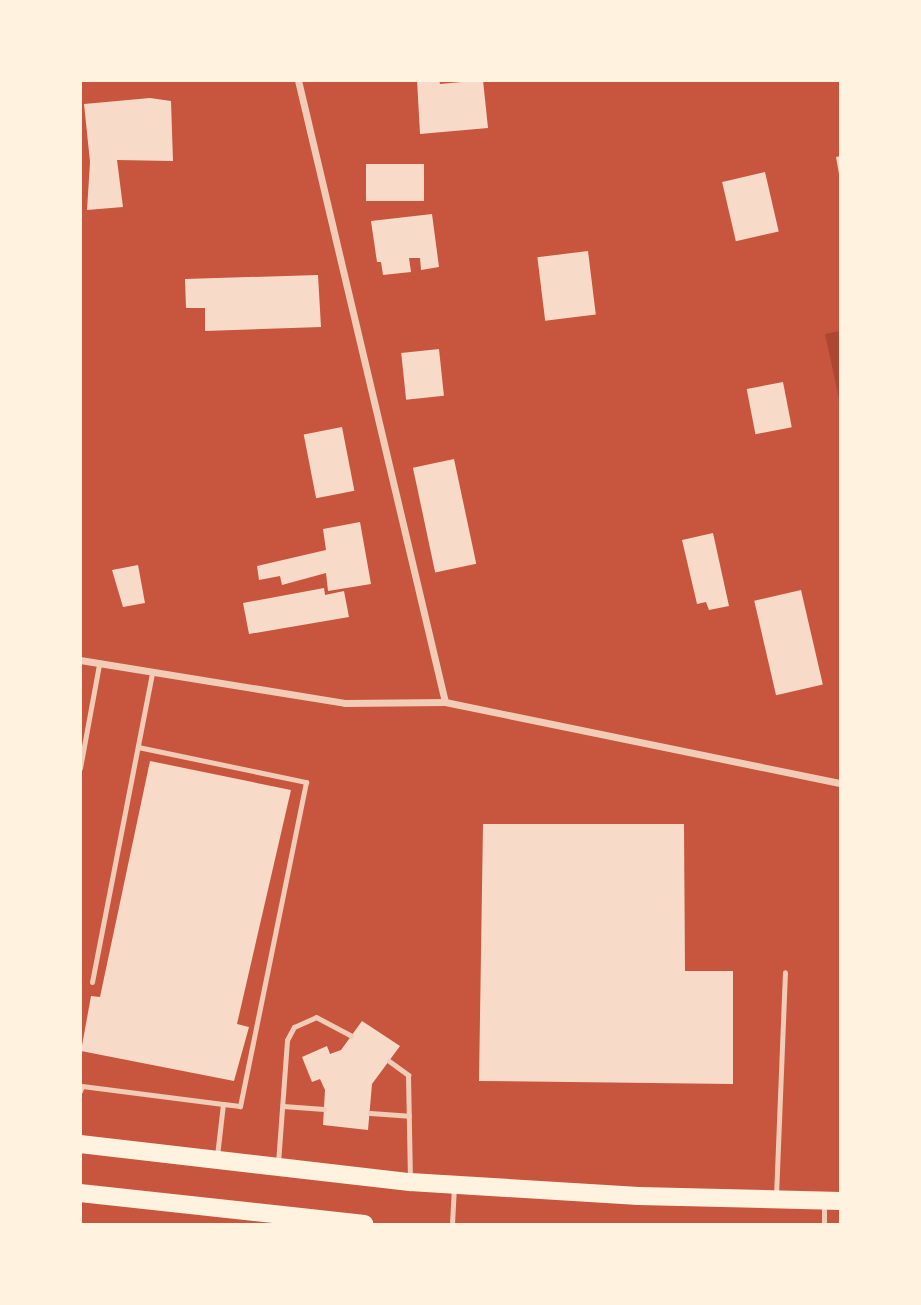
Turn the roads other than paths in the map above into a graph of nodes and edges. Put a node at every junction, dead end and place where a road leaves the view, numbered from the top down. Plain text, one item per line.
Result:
1 (298, 80) edge
2 (80, 660) edge
3 (99, 664) junction
4 (152, 672) junction
5 (445, 702) junction
6 (138, 747) junction
7 (80, 768) edge
8 (841, 783) edge
9 (785, 972) dead end
10 (92, 982) dead end
11 (351, 1036) dead end
12 (389, 1061) dead end
13 (80, 1091) edge
14 (223, 1104) junction
15 (283, 1106) junction
16 (324, 1109) dead end
17 (370, 1113) dead end
18 (409, 1116) junction
19 (80, 1144) edge
20 (216, 1163) junction
21 (278, 1169) junction
22 (410, 1182) junction
23 (455, 1185) junction
24 (80, 1193) edge
25 (776, 1199) junction
26 (832, 1200) edge
27 (364, 1224) edge
28 (452, 1224) edge
29 (824, 1224) edge

1 - 5 street
2 - 3 street
3 - 4 street
3 - 7 lane
4 - 5 street
4 - 6 lane
5 - 8 street
6 - 10 lane
6 - 14 lane
9 - 25 lane
11 - 15 lane
12 - 18 lane
13 - 14 lane
14 - 20 lane
15 - 16 lane
15 - 21 lane
17 - 18 lane
18 - 22 lane
19 - 20 main road
20 - 21 main road
21 - 22 main road
22 - 23 main road
23 - 25 main road
23 - 28 lane
24 - 27 main road
25 - 26 main road
26 - 29 lane

